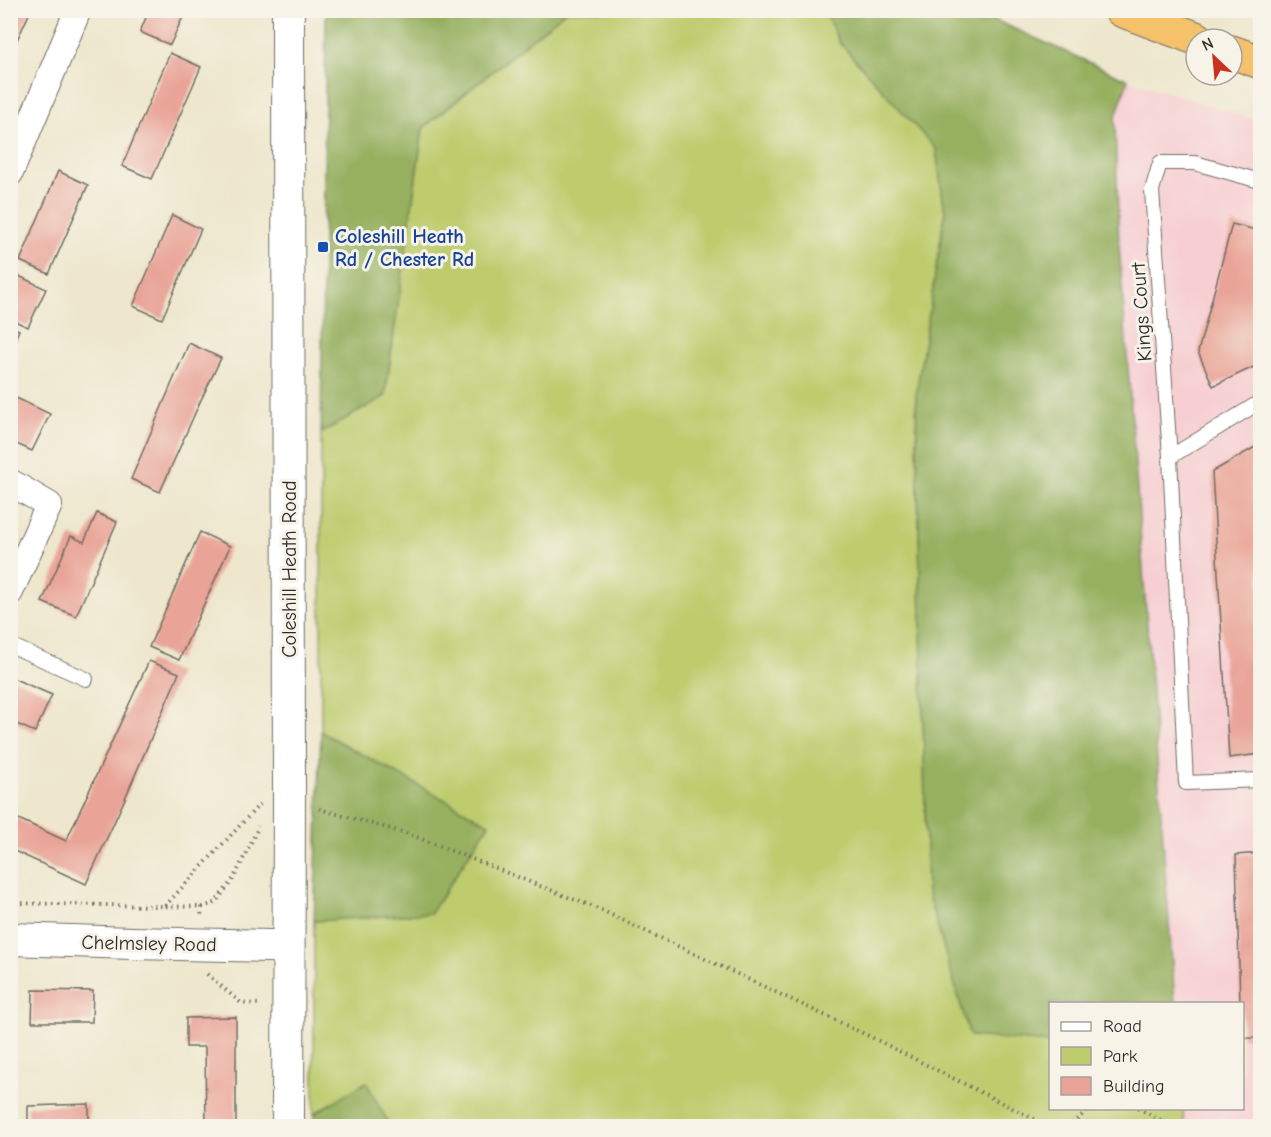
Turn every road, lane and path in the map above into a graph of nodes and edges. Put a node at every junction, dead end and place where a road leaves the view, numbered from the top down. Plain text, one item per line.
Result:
1 (78, 10) edge
2 (288, 10) edge
3 (1121, 10) edge
4 (1184, 34) edge
5 (1244, 56) edge
6 (1260, 62) edge
7 (10, 173) edge
8 (1260, 181) edge
9 (1260, 402) edge
10 (1170, 457) junction
11 (10, 482) edge
12 (10, 592) edge
13 (10, 645) edge
14 (86, 679) dead end
15 (1260, 780) edge
16 (275, 806) junction
17 (259, 820) dead end
18 (10, 903) edge
19 (202, 907) dead end
20 (10, 939) edge
21 (288, 947) junction
22 (204, 972) dead end
23 (288, 1004) junction
24 (1088, 1110) edge
25 (1142, 1110) edge
26 (288, 1126) edge
27 (1048, 1126) edge
28 (1061, 1126) edge
29 (1070, 1126) edge
30 (1172, 1126) edge

1 - 7 street
2 - 16 street, Coleshill Heath Road
3 - 4 highway
5 - 6 highway
8 - 10 lane, Kings Court
9 - 10 lane
10 - 15 lane
11 - 12 street
13 - 14 lane
16 - 18 path
16 - 21 street, Coleshill Heath Road
16 - 27 path
17 - 19 path
20 - 21 street, Chelmsley Road
21 - 23 street, Coleshill Heath Road
22 - 23 path
23 - 26 street, Coleshill Heath Road
24 - 29 path
25 - 30 path
28 - 29 path

